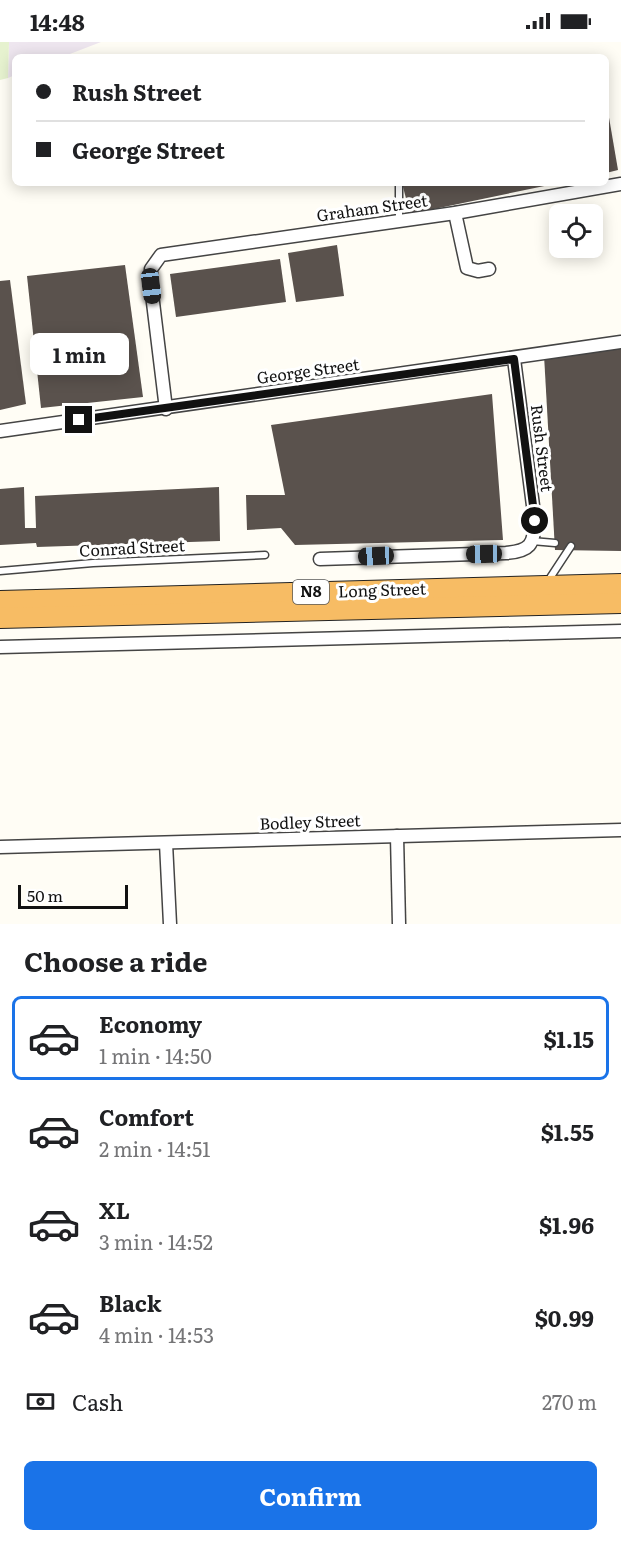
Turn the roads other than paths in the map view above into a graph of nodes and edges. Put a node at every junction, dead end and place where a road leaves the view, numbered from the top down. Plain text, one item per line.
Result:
1 (621, 184) edge
2 (399, 186) edge
3 (455, 213) junction
4 (399, 221) junction
5 (489, 269) dead end
6 (621, 342) edge
7 (514, 359) junction
8 (166, 409) junction
9 (0, 430) edge
10 (532, 541) junction
11 (555, 543) dead end
12 (571, 546) dead end
13 (265, 555) dead end
14 (320, 559) dead end
15 (0, 571) edge
16 (621, 584) edge
17 (544, 586) junction
18 (0, 601) edge
19 (621, 603) edge
20 (0, 618) edge
21 (621, 631) edge
22 (0, 647) edge
23 (621, 830) edge
24 (397, 836) junction
25 (166, 843) junction
26 (0, 847) edge
27 (170, 924) edge
28 (399, 924) edge

1 - 3 street, Graham Street
2 - 4 lane
3 - 4 street, Graham Street
3 - 5 street
4 - 8 street, Graham Street
6 - 7 street, George Street
7 - 8 street, George Street
7 - 10 street, Rush Street
8 - 9 street, George Street
10 - 11 lane
10 - 14 street
12 - 17 lane
13 - 15 lane, Conrad Street
16 - 17 highway, Long Street / N8
17 - 18 highway, Long Street / N8
19 - 20 highway, Long Street / N8
21 - 22 street
23 - 24 street, Bodley Street
24 - 25 street, Bodley Street
24 - 28 street
25 - 26 street, Bodley Street
25 - 27 street

